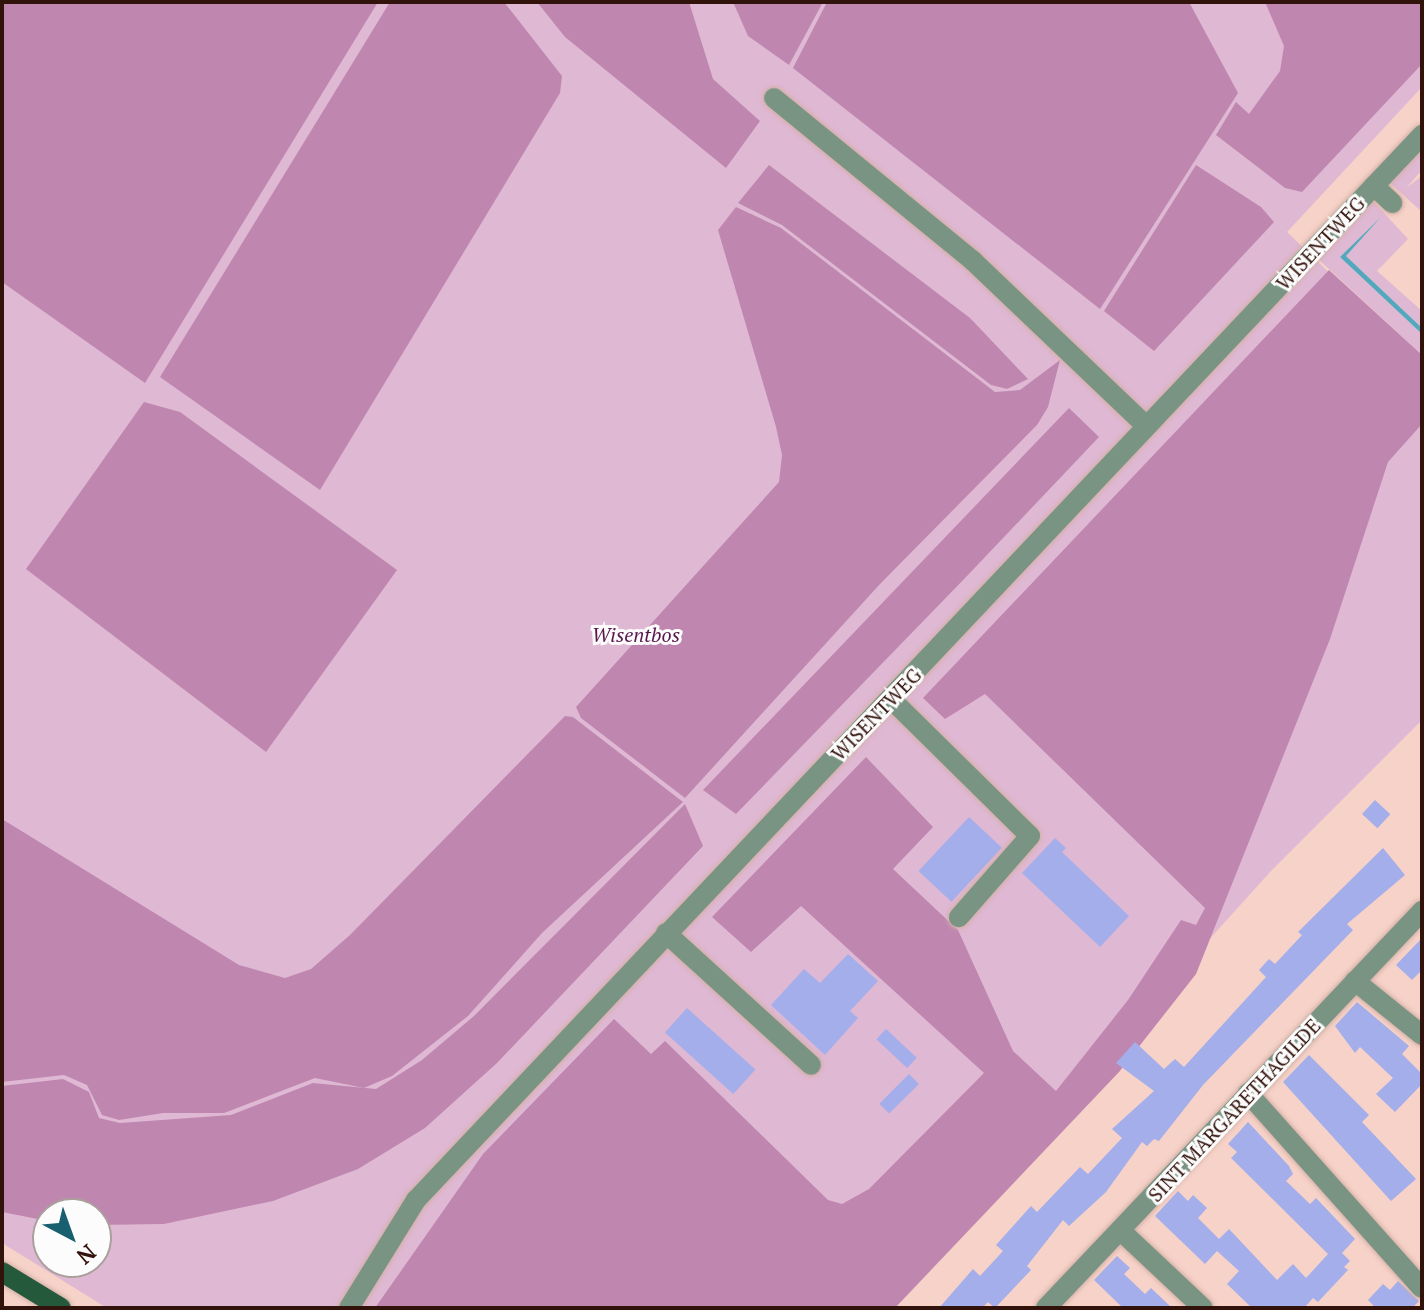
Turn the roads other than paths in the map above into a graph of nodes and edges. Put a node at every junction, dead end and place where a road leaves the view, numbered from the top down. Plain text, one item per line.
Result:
1 (774, 98) dead end
2 (1422, 135) edge
3 (1374, 186) junction
4 (1392, 203) dead end
5 (1146, 426) junction
6 (891, 699) junction
7 (1422, 911) edge
8 (959, 917) dead end
9 (666, 933) junction
10 (1355, 981) junction
11 (1422, 1035) edge
12 (811, 1065) dead end
13 (1248, 1093) junction
14 (1121, 1231) junction
15 (2, 1272) edge
16 (1422, 1288) edge
17 (61, 1308) edge
18 (349, 1308) edge
19 (1046, 1308) edge
20 (1203, 1308) edge

1 - 5 street
2 - 3 street, WISENTWEG
3 - 4 street
3 - 5 street, WISENTWEG
5 - 6 street, WISENTWEG
6 - 8 street
6 - 9 street, WISENTWEG
7 - 10 street, SINT MARGARETHAGILDE
9 - 12 street
9 - 18 street, WISENTWEG
10 - 11 street
10 - 13 street, SINT MARGARETHAGILDE
13 - 14 street, SINT MARGARETHAGILDE
13 - 16 street
14 - 19 street, SINT MARGARETHAGILDE
14 - 20 street
15 - 17 main road

